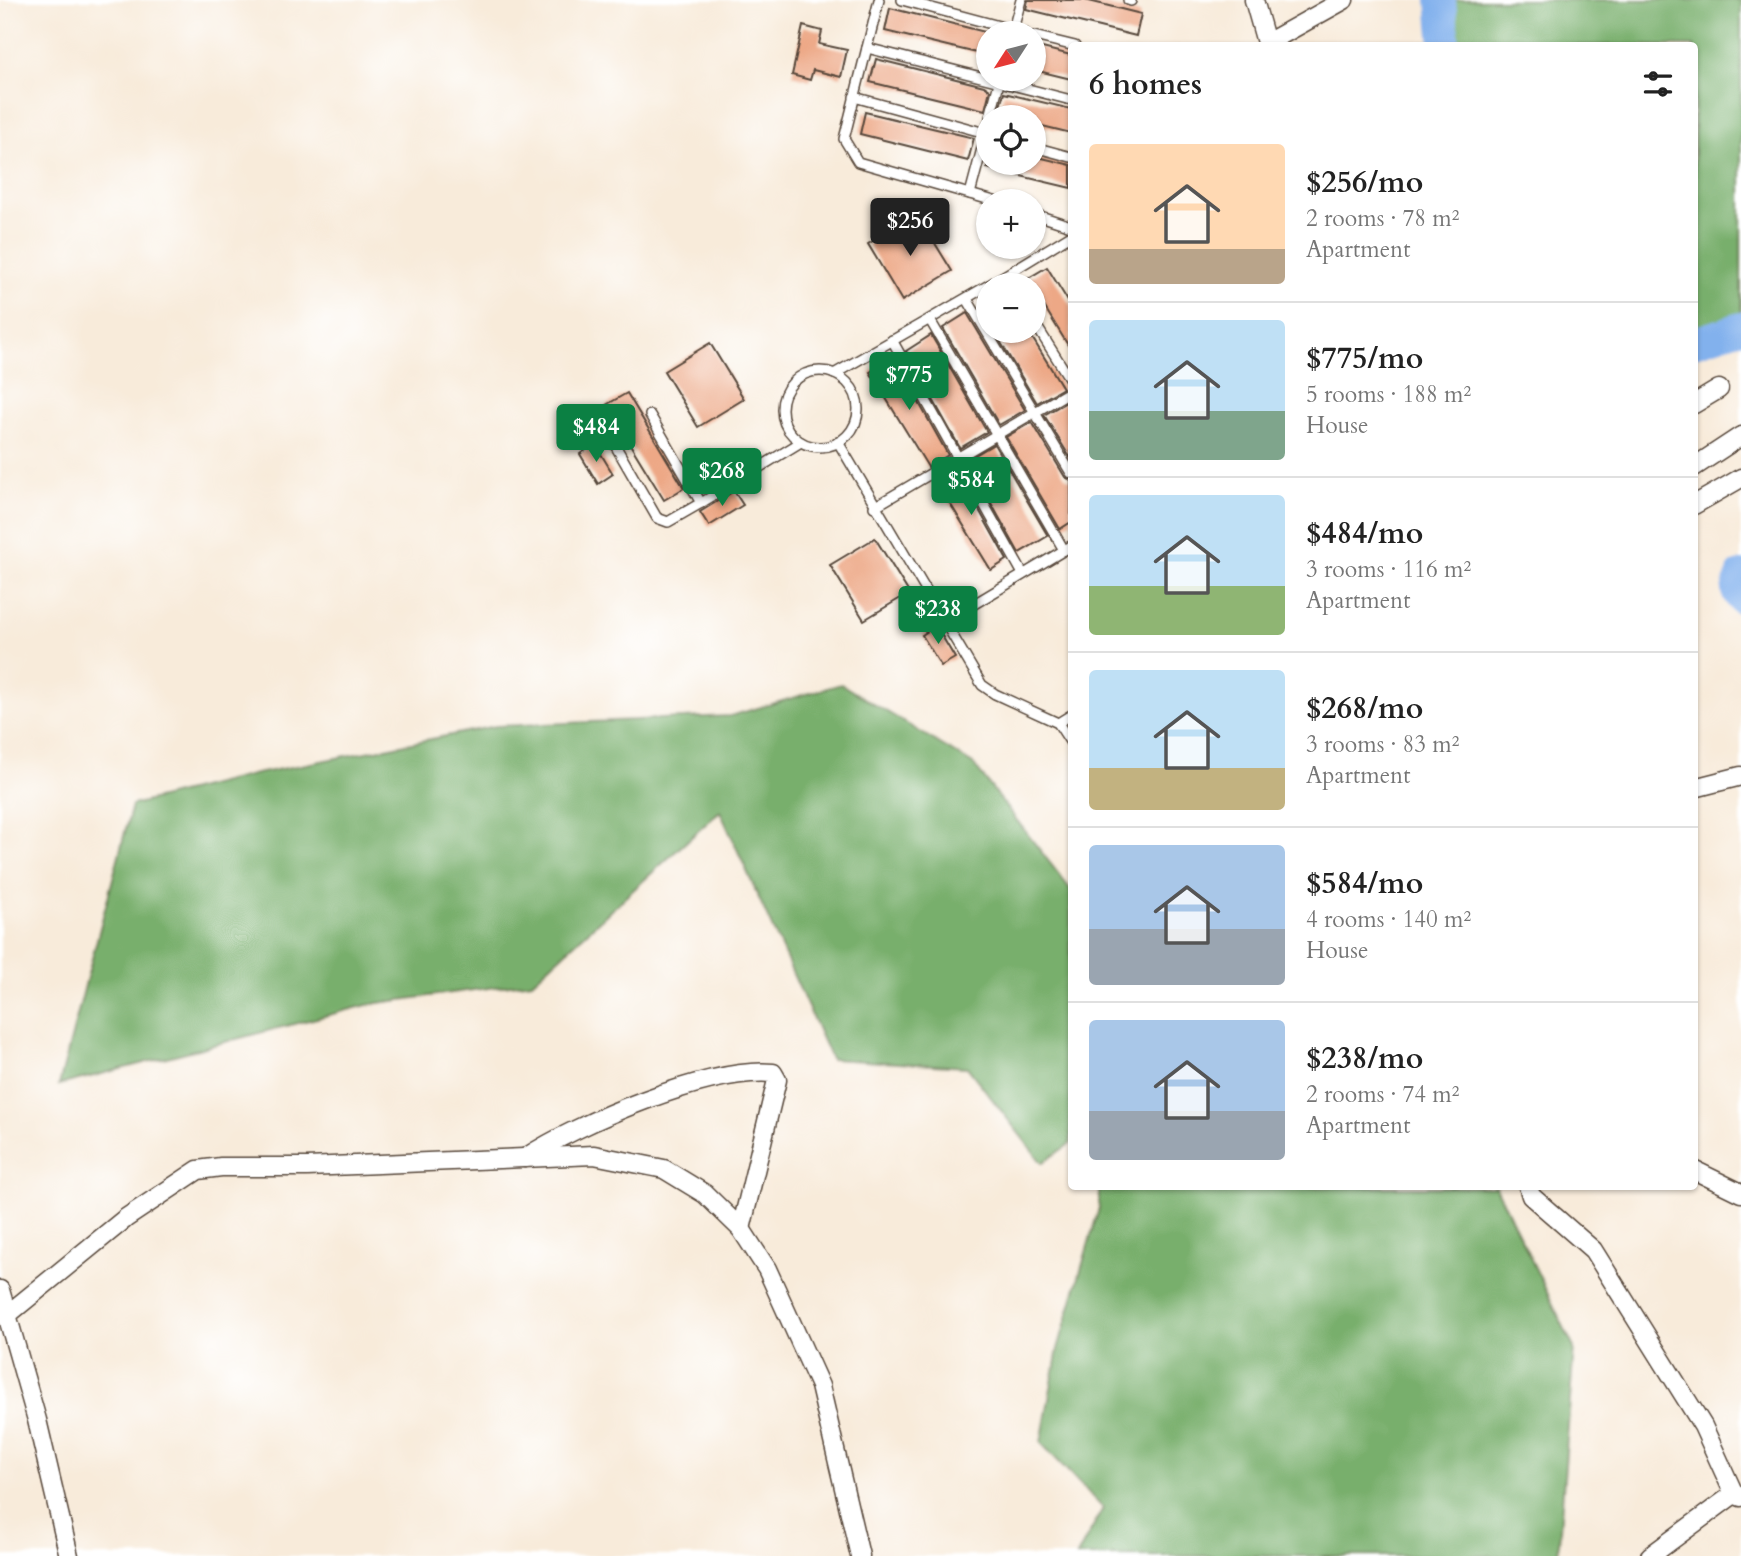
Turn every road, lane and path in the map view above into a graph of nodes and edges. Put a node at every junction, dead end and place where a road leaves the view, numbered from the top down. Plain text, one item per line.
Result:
1 (879, 0) edge
2 (902, 0) edge
3 (1021, 0) edge
4 (1254, 0) edge
5 (1343, 0) edge
6 (976, 21) edge
7 (1016, 21) edge
8 (1046, 39) edge
9 (1266, 42) edge
10 (1270, 42) edge
11 (1068, 44) edge
12 (867, 48) junction
13 (976, 74) edge
14 (1039, 91) edge
15 (854, 97) junction
16 (1068, 99) edge
17 (976, 130) edge
18 (1046, 150) edge
19 (1068, 156) edge
20 (976, 172) edge
21 (970, 194) junction
22 (976, 196) edge
23 (1046, 218) edge
24 (1068, 225) edge
25 (1068, 237) edge
26 (1008, 273) edge
27 (976, 293) edge
28 (967, 299) junction
29 (930, 320) junction
30 (892, 340) junction
31 (1046, 341) edge
32 (834, 374) junction
33 (1068, 376) edge
34 (1719, 389) dead end
35 (1068, 393) edge
36 (1698, 402) edge
37 (1035, 412) junction
38 (650, 415) dead end
39 (608, 433) dead end
40 (998, 434) junction
41 (1741, 436) edge
42 (800, 442) junction
43 (838, 442) junction
44 (958, 458) junction
45 (1698, 464) edge
46 (1068, 468) edge
47 (1741, 478) edge
48 (701, 502) junction
49 (1698, 503) edge
50 (874, 507) junction
51 (1067, 548) edge
52 (1023, 574) junction
53 (944, 622) junction
54 (1068, 717) edge
55 (1058, 723) junction
56 (1068, 738) edge
57 (1741, 776) edge
58 (1698, 787) edge
59 (524, 1158) junction
60 (1698, 1172) edge
61 (1529, 1190) edge
62 (1741, 1194) edge
63 (741, 1228) junction
64 (0, 1290) edge
65 (7, 1315) junction
66 (1737, 1495) edge
67 (69, 1556) edge
68 (860, 1556) edge
69 (1650, 1556) edge

1 - 12 lane
2 - 6 lane
3 - 7 lane
4 - 9 street
5 - 10 street
8 - 11 lane
12 - 13 lane
12 - 15 lane
14 - 16 lane
15 - 17 lane
15 - 21 lane
18 - 19 lane
20 - 21 lane
21 - 22 lane
23 - 24 lane
25 - 26 lane
27 - 28 lane
28 - 29 lane
28 - 37 lane
29 - 30 lane
29 - 40 lane
30 - 32 lane
30 - 44 lane
31 - 33 lane
32 - 42 lane
32 - 43 lane
34 - 36 street
35 - 37 lane
37 - 40 lane
37 - 46 lane
38 - 48 lane
39 - 48 lane
40 - 44 lane
40 - 51 lane
41 - 45 street
42 - 43 lane
42 - 48 lane
43 - 50 lane
44 - 50 lane
44 - 52 lane
47 - 49 street
50 - 53 lane
51 - 52 lane
52 - 53 lane
53 - 55 lane
54 - 55 lane
55 - 56 lane
57 - 58 street
59 - 63 street
59 - 63 street
59 - 65 street
60 - 62 street
61 - 66 street
63 - 68 street
64 - 65 street
65 - 67 street
66 - 69 street

